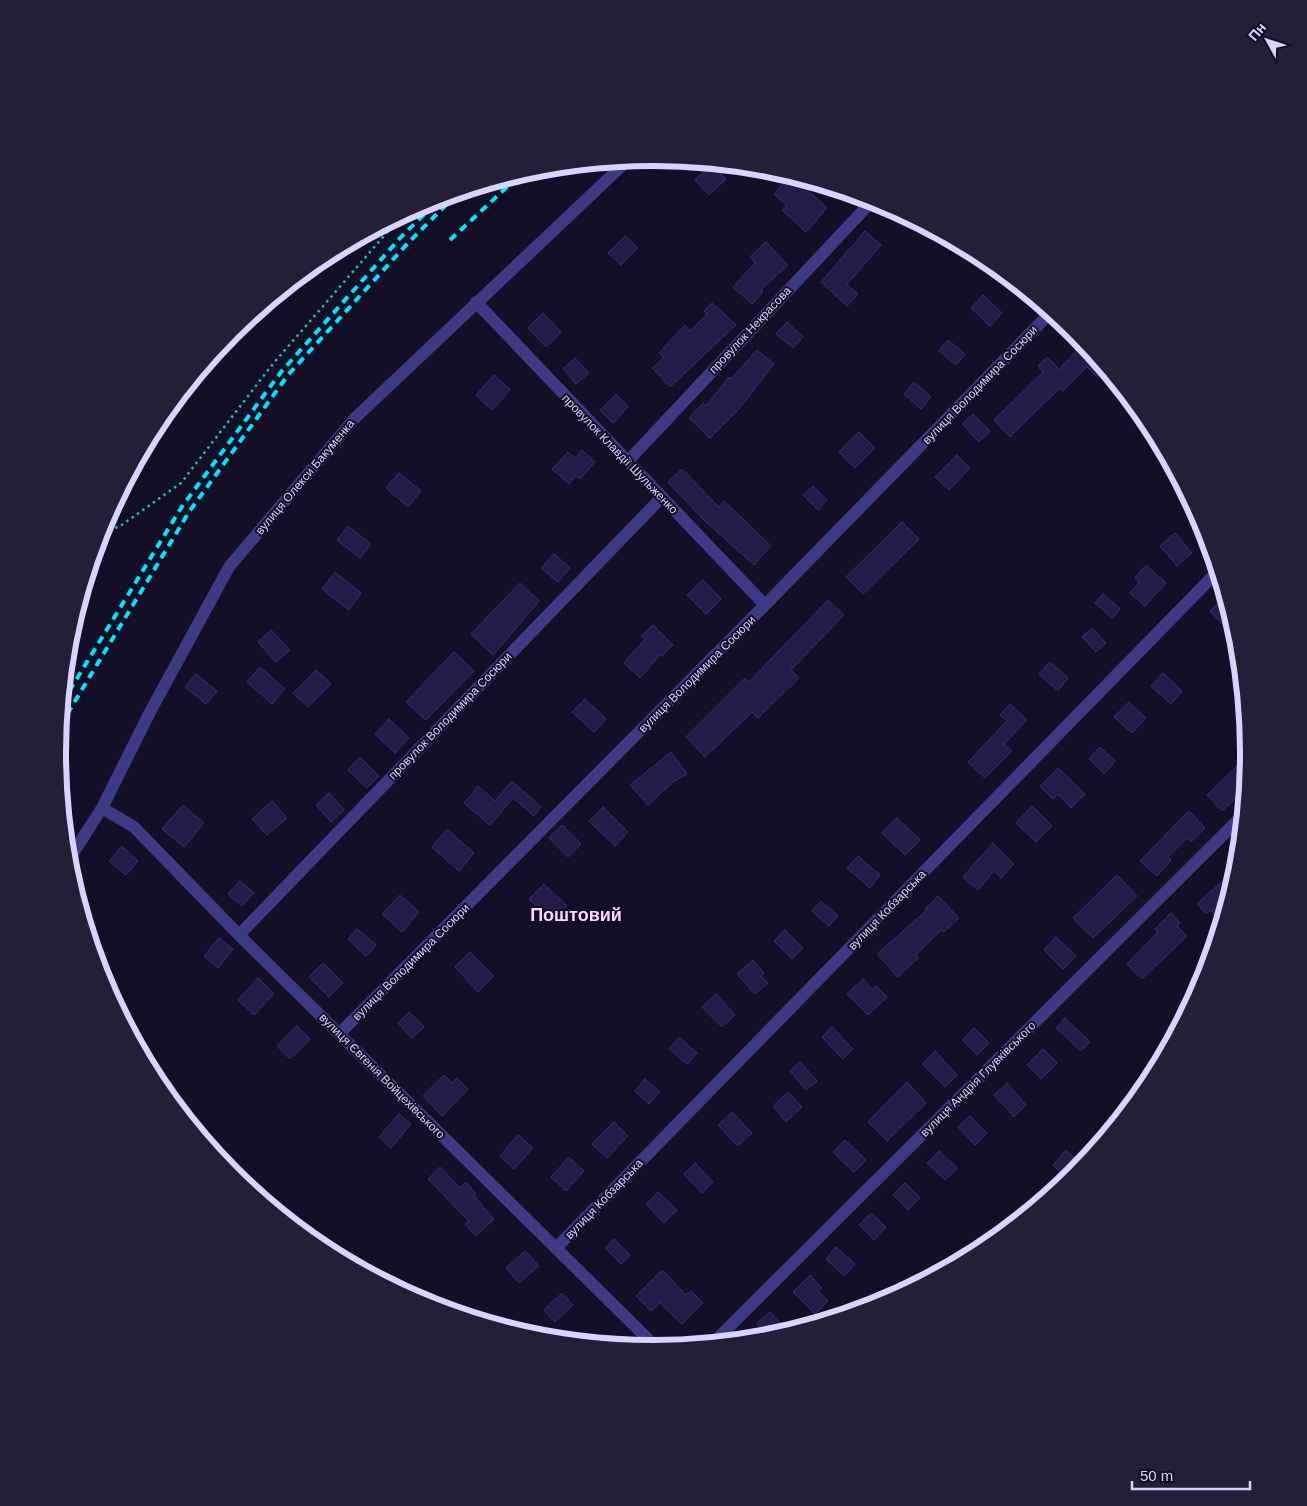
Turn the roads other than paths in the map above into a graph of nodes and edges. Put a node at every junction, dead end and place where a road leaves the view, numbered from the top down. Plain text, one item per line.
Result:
1 (621, 167) edge
2 (867, 206) edge
3 (476, 302) junction
4 (1047, 316) edge
5 (628, 461) junction
6 (662, 497) junction
7 (1213, 576) edge
8 (765, 605) junction
9 (102, 808) junction
10 (1237, 821) edge
11 (75, 850) edge
12 (239, 935) junction
13 (340, 1034) junction
14 (556, 1248) junction
15 (720, 1336) edge
16 (650, 1340) edge

1 - 3 street, вулиця Олекси Бакуменка
2 - 5 street, провулок Некрасова
3 - 5 street, провулок Клавдії Шульженко
3 - 9 street, вулиця Олекси Бакуменка
4 - 8 street, вулиця Володимира Сосюри
5 - 6 street, провулок Клавдії Шульженко
6 - 8 street, провулок Клавдії Шульженко
6 - 12 street, провулок Володимира Сосюри
7 - 14 street, вулиця Кобзарська
8 - 13 street, вулиця Володимира Сосюри
9 - 11 street, вулиця Олекси Бакуменка
9 - 12 street, вулиця Євгенія Войцехівського
10 - 15 street, вулиця Андрія Глувківського
12 - 13 street, вулиця Євгенія Войцехівського
13 - 14 street, вулиця Євгенія Войцехівського
14 - 16 street, вулиця Євгенія Войцехівського

